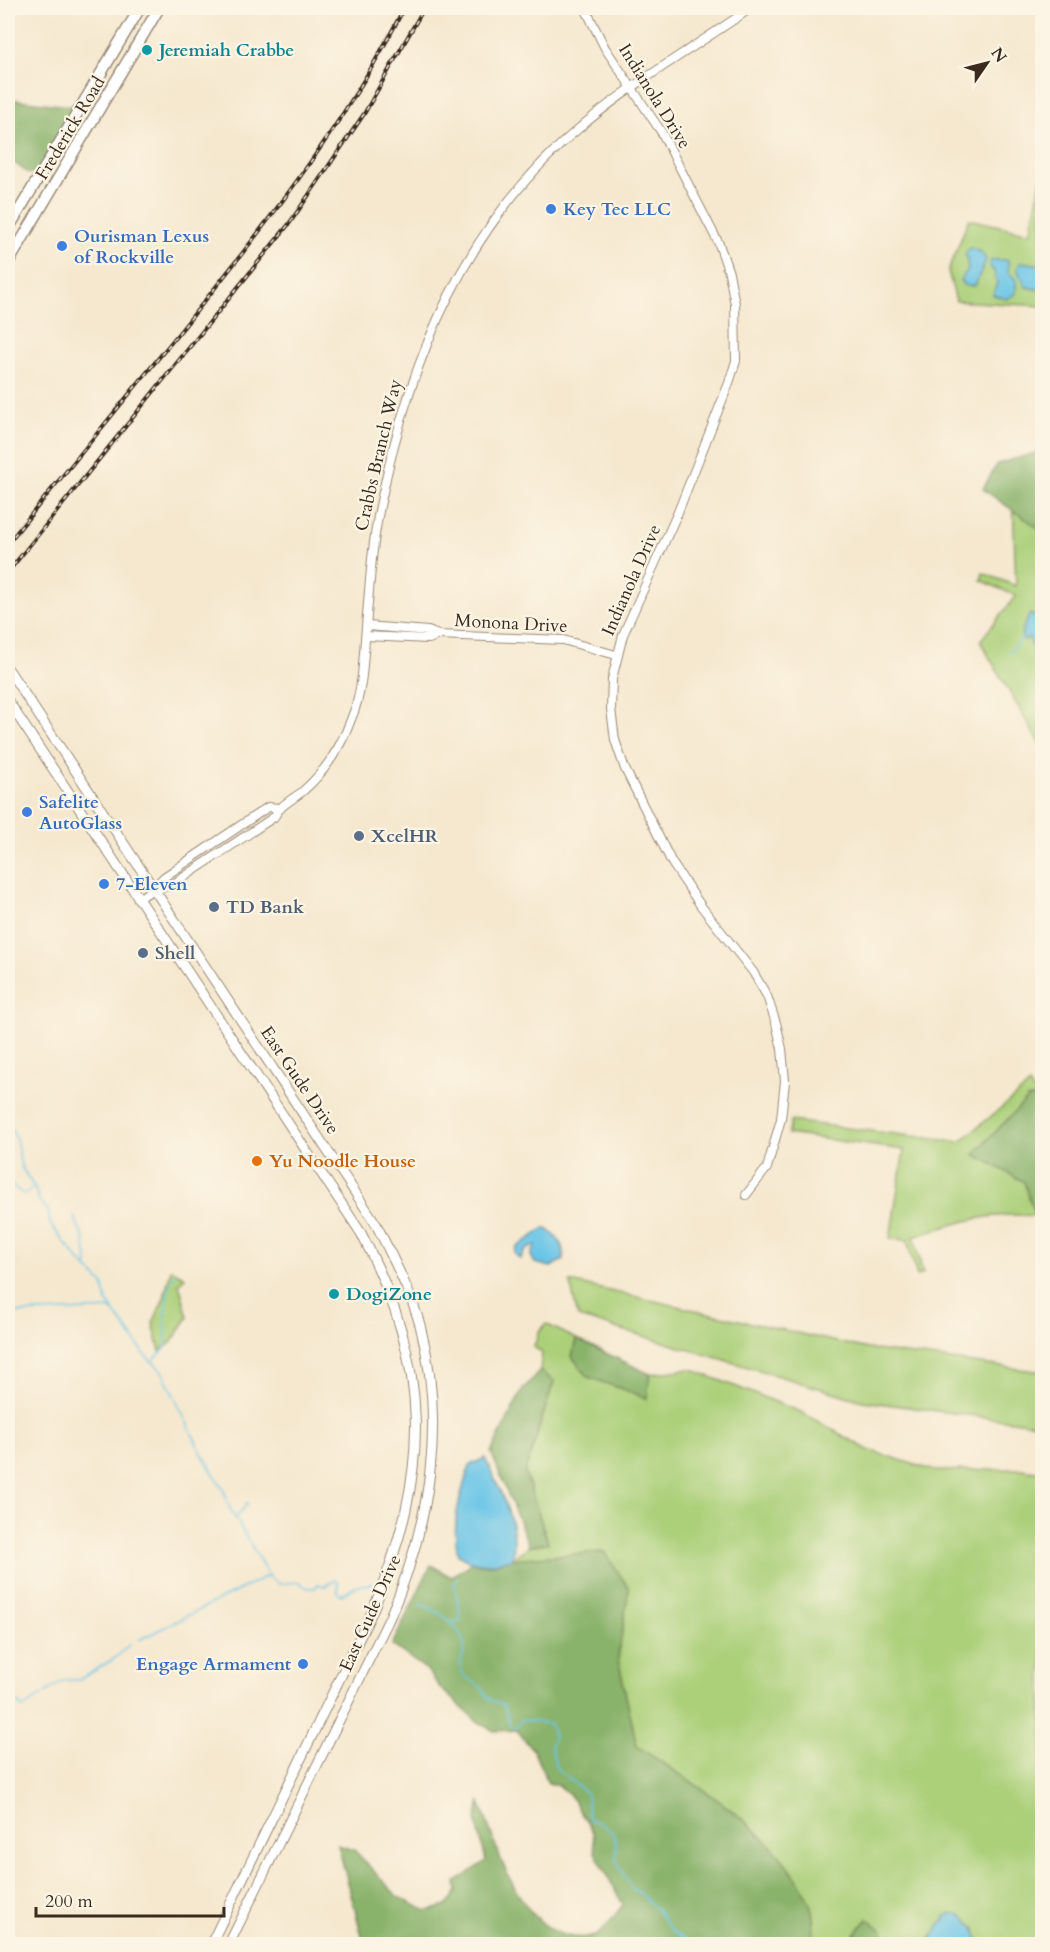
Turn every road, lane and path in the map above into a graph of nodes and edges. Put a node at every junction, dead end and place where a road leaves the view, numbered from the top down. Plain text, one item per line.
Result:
1 (140, 8) edge
2 (159, 8) edge
3 (585, 8) edge
4 (752, 8) edge
5 (633, 88) junction
6 (8, 230) edge
7 (8, 263) edge
8 (367, 626) junction
9 (438, 635) junction
10 (366, 636) junction
11 (616, 655) junction
12 (8, 669) edge
13 (8, 701) edge
14 (279, 808) junction
15 (152, 890) junction
16 (138, 899) junction
17 (746, 1195) dead end
18 (434, 1434) junction
19 (416, 1435) junction
20 (211, 1944) edge
21 (229, 1944) edge

1 - 6 main road, Frederick Road
2 - 7 main road, Frederick Road
3 - 5 street, Indianola Drive
4 - 5 street, Crabbs Branch Way
5 - 8 street, Crabbs Branch Way
5 - 11 street, Indianola Drive
8 - 9 street, Monona Drive
8 - 10 street, Crabbs Branch Way
9 - 10 street, Monona Drive
9 - 11 street, Monona Drive
10 - 14 street, Crabbs Branch Way
11 - 17 street, Indianola Drive
12 - 15 main road, East Gude Drive
13 - 16 main road, East Gude Drive
14 - 15 street, Crabbs Branch Way
14 - 15 street, Crabbs Branch Way
15 - 16 street
15 - 18 main road, East Gude Drive
16 - 19 main road, East Gude Drive
18 - 19 main road
18 - 21 main road, East Gude Drive
19 - 20 main road, East Gude Drive

